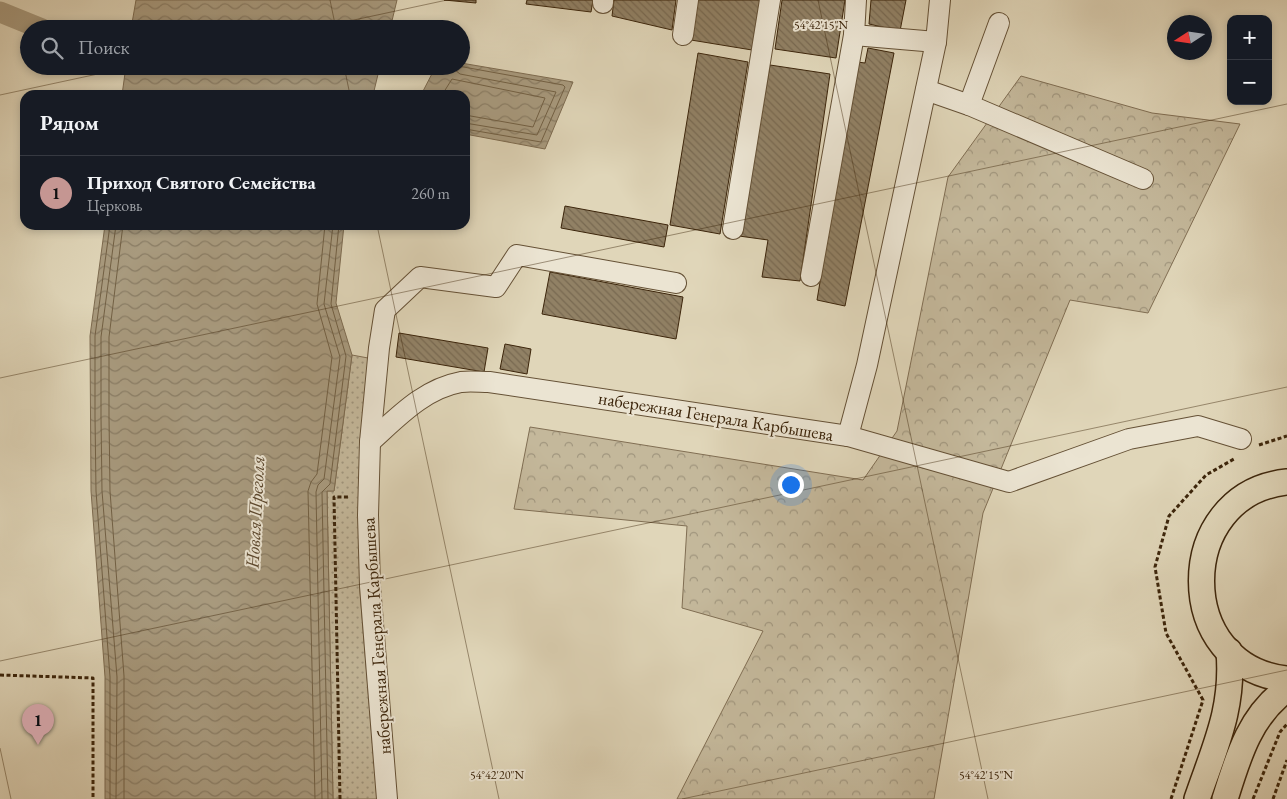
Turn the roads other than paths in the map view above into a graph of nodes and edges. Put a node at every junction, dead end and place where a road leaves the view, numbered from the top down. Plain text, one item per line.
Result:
1 (688, 0) edge
2 (770, 0) edge
3 (856, 0) edge
4 (940, 0) edge
5 (999, 23) dead end
6 (683, 35) dead end
7 (854, 35) junction
8 (936, 42) junction
9 (926, 90) junction
10 (969, 105) junction
11 (1143, 179) dead end
12 (733, 229) dead end
13 (811, 276) dead end
14 (676, 283) dead end
15 (848, 436) junction
16 (1240, 439) dead end
17 (370, 442) junction
18 (1287, 482) edge
19 (1229, 651) junction
20 (1287, 678) edge
21 (1287, 689) edge
22 (387, 799) edge
23 (1197, 799) edge
24 (1225, 799) edge

1 - 6 street
2 - 12 street
3 - 7 street
4 - 8 street, набережная Генерала Карбышева
5 - 10 street
7 - 8 street
7 - 13 street
8 - 9 street, набережная Генерала Карбышева
9 - 10 street
9 - 15 street, набережная Генерала Карбышева
10 - 11 street
14 - 17 street, набережная Генерала Карбышева
15 - 16 street
15 - 17 street, набережная Генерала Карбышева
17 - 22 street, набережная Генерала Карбышева
18 - 19 main road
19 - 20 main road
19 - 23 main road
21 - 24 main road

